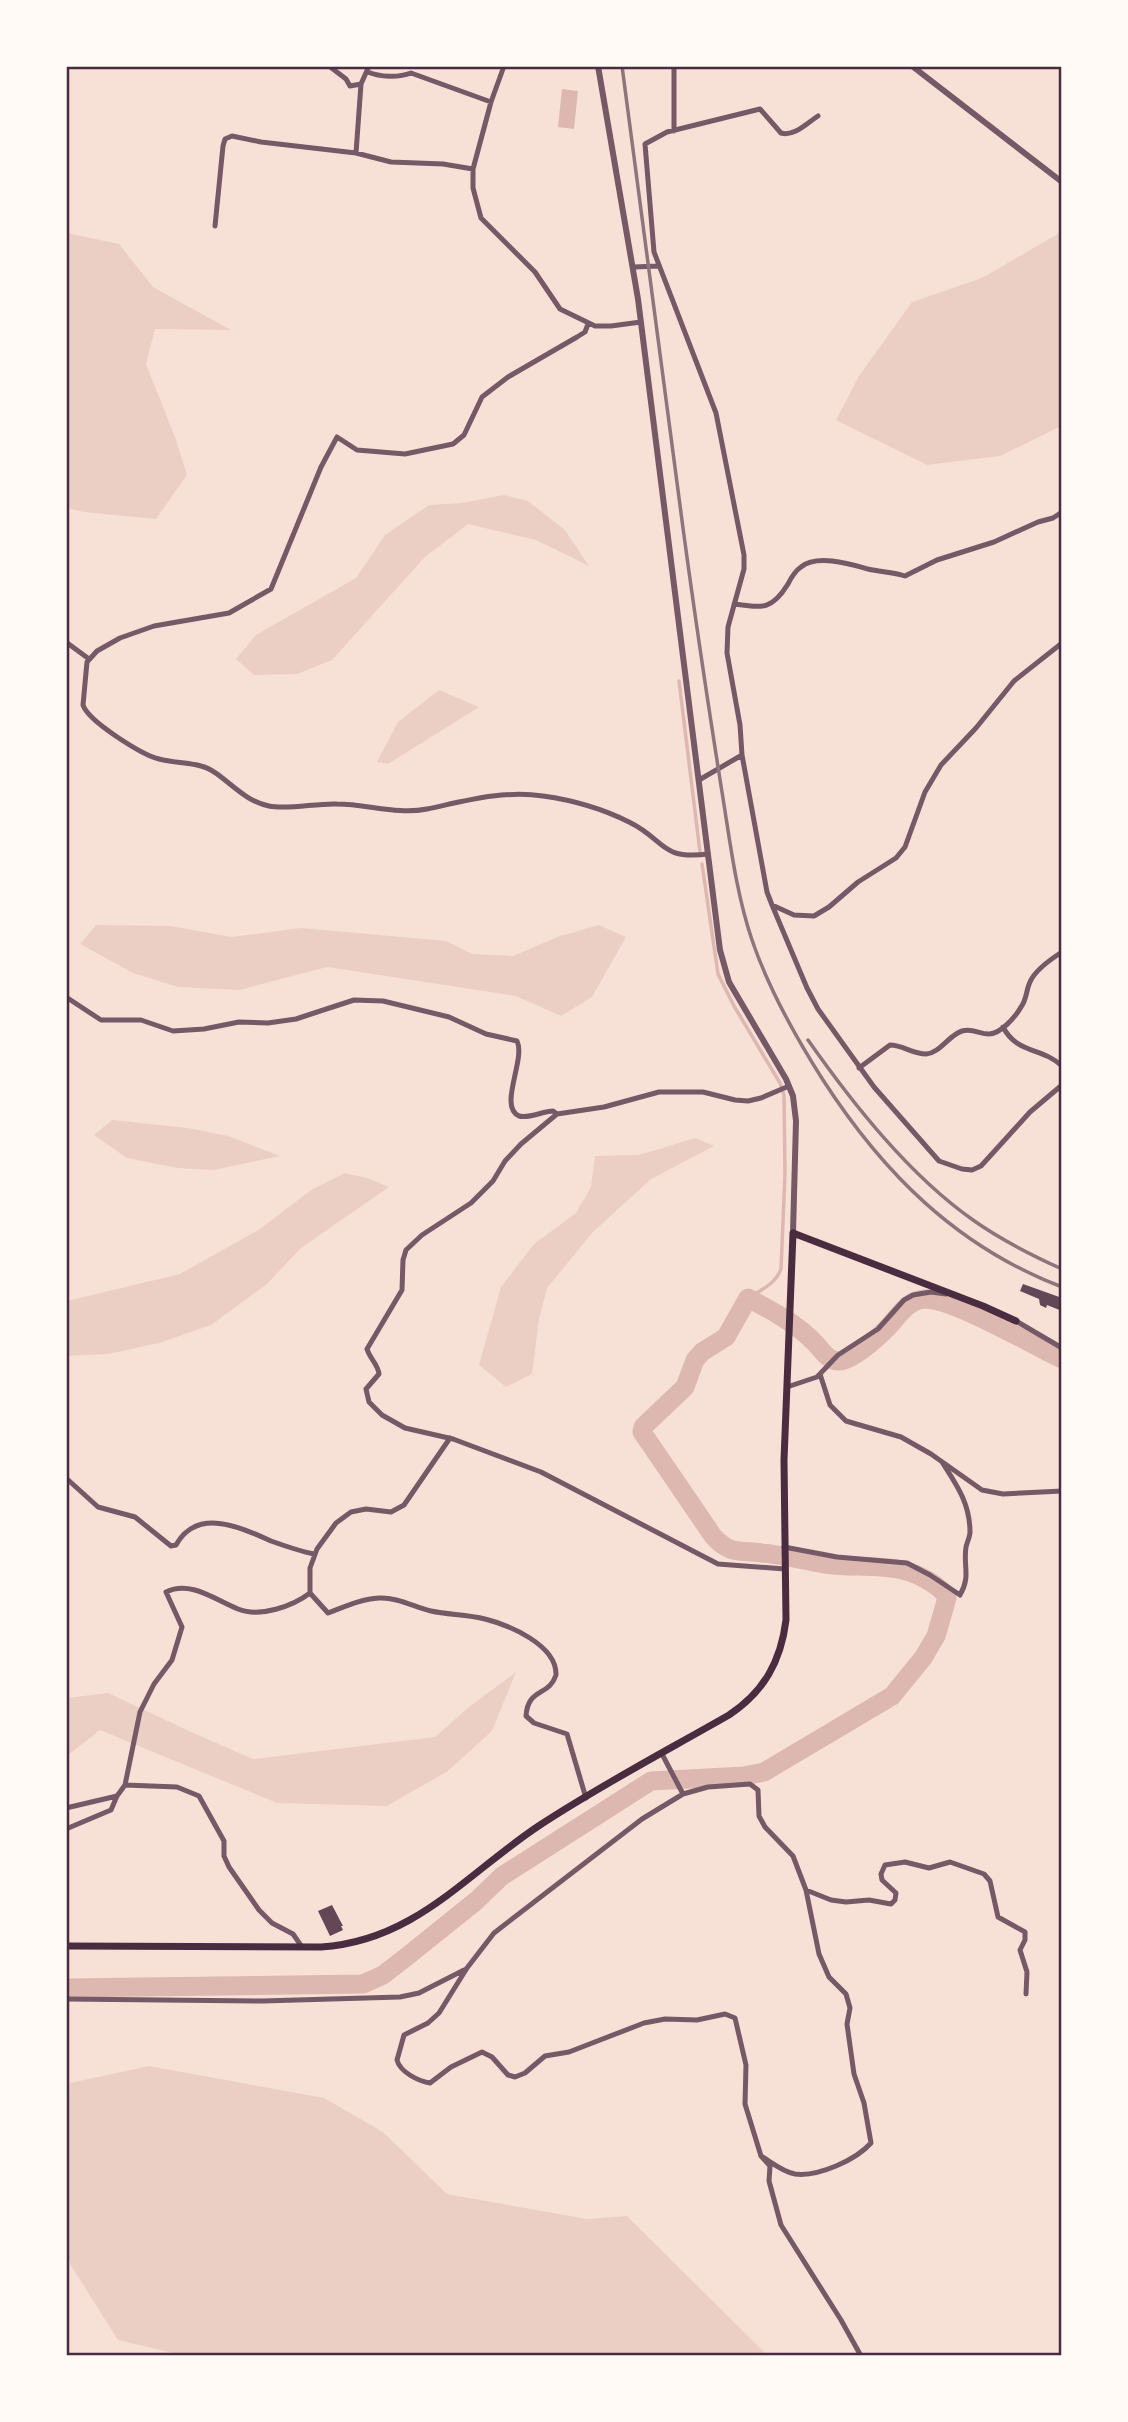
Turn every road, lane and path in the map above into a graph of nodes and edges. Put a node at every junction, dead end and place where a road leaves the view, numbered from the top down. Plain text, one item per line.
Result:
1 (329, 66) edge
2 (504, 66) edge
3 (597, 66) edge
4 (674, 66) edge
5 (912, 66) edge
6 (369, 69) edge
7 (361, 84) junction
8 (491, 102) junction
9 (818, 116) dead end
10 (674, 131) junction
11 (356, 153) junction
12 (473, 169) junction
13 (1062, 181) edge
14 (215, 226) dead end
15 (659, 266) junction
16 (634, 267) junction
17 (641, 321) junction
18 (588, 324) junction
19 (1062, 512) edge
20 (734, 604) junction
21 (66, 642) edge
22 (1062, 643) edge
23 (89, 659) junction
24 (742, 755) junction
25 (699, 780) junction
26 (708, 855) junction
27 (772, 905) junction
28 (1062, 952) edge
29 (66, 997) edge
30 (1003, 1027) junction
31 (1062, 1066) edge
32 (859, 1068) junction
33 (1062, 1085) edge
34 (784, 1087) junction
35 (557, 1114) junction
36 (793, 1233) junction
37 (954, 1295) junction
38 (1016, 1321) joint
39 (1062, 1348) edge
40 (820, 1374) junction
41 (787, 1388) junction
42 (450, 1438) junction
43 (942, 1462) junction
44 (66, 1478) edge
45 (1062, 1491) edge
46 (784, 1548) junction
47 (314, 1555) junction
48 (785, 1569) junction
49 (310, 1593) junction
50 (662, 1754) junction
51 (125, 1785) junction
52 (682, 1793) junction
53 (117, 1796) junction
54 (586, 1798) junction
55 (66, 1808) edge
56 (66, 1829) edge
57 (806, 1890) junction
58 (66, 1946) edge
59 (302, 1947) junction
60 (467, 1968) junction
61 (1026, 1994) dead end
62 (66, 2000) edge
63 (761, 2156) junction
64 (861, 2356) edge

1 - 7 street
2 - 8 street
3 - 16 street
4 - 10 street
5 - 13 street
6 - 7 street
6 - 8 street
7 - 11 street
8 - 12 street
9 - 10 street
10 - 15 street
11 - 12 street
11 - 14 street
12 - 18 street
15 - 16 street
15 - 20 street
16 - 17 street
17 - 18 street
17 - 25 street
18 - 23 street
19 - 20 street
20 - 24 street
21 - 23 street
22 - 27 street
23 - 26 street
24 - 25 street
24 - 27 street
25 - 26 street
26 - 34 street
27 - 32 street
28 - 30 street
29 - 35 street
30 - 31 street
30 - 32 street
32 - 33 street
34 - 35 street
34 - 36 street
35 - 42 street
36 - 37 main road
36 - 41 main road
37 - 38 main road
37 - 40 street
38 - 39 street
40 - 41 street
40 - 43 street
41 - 46 main road
42 - 47 street
42 - 48 street
43 - 45 street
43 - 46 street
44 - 47 street
46 - 48 main road
47 - 49 street
48 - 50 main road
49 - 51 street
49 - 54 street
50 - 52 street
50 - 54 main road
51 - 53 street
51 - 59 street
52 - 57 street
52 - 60 street
53 - 55 street
53 - 56 street
54 - 59 main road
57 - 61 street
57 - 63 street
58 - 59 main road
60 - 62 street
60 - 63 street
63 - 64 street

